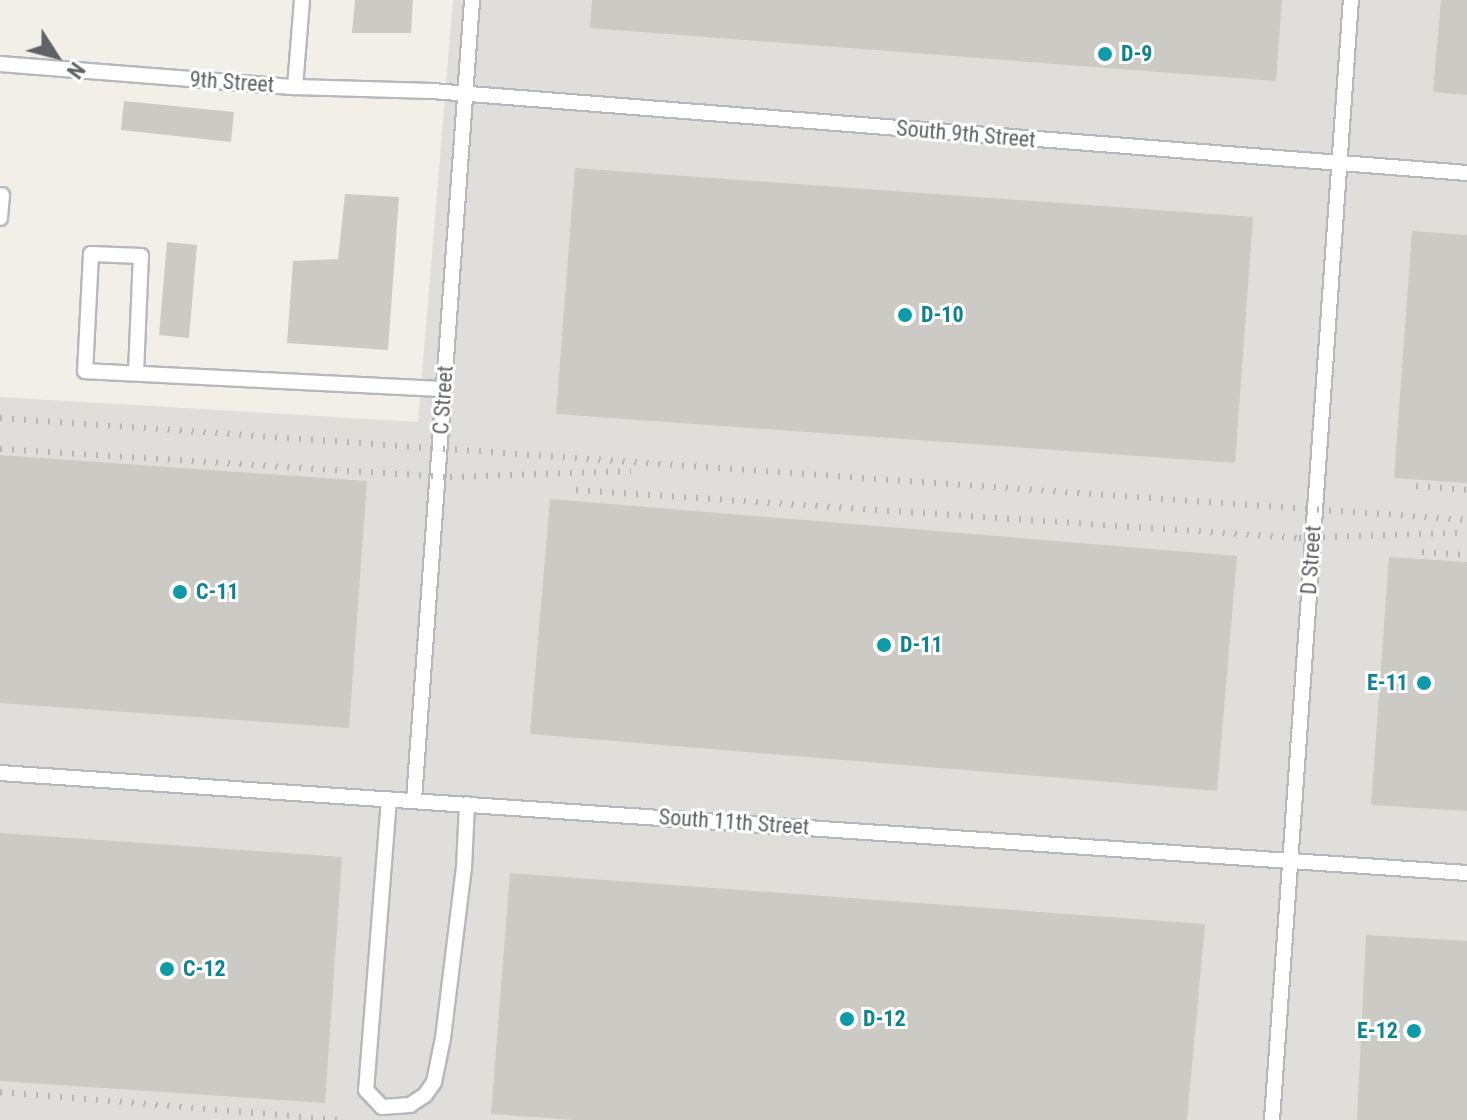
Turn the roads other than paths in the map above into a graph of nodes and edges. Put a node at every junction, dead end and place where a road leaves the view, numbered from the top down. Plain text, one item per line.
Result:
1 (302, 0) edge
2 (472, 0) edge
3 (1351, 0) edge
4 (0, 64) edge
5 (295, 87) junction
6 (464, 94) junction
7 (1341, 165) junction
8 (1467, 173) edge
9 (2, 195) edge
10 (0, 218) edge
11 (136, 373) junction
12 (444, 389) junction
13 (0, 773) edge
14 (389, 799) junction
15 (414, 800) junction
16 (467, 804) junction
17 (1289, 860) junction
18 (1467, 873) edge
19 (1272, 1120) edge

1 - 5 lane
2 - 6 lane, C Street
3 - 7 lane, D Street
4 - 5 lane, 9th Street
5 - 6 lane, 9th Street
6 - 7 lane, South 9th Street
6 - 12 lane, C Street
7 - 8 lane, South 9th Street
7 - 17 lane, D Street
9 - 10 lane
11 - 11 lane
11 - 12 lane
12 - 15 lane, C Street
13 - 14 lane, South 11th Street
14 - 15 lane, South 11th Street
14 - 16 lane
15 - 16 lane, South 11th Street
16 - 17 lane, South 11th Street
17 - 18 lane, South 11th Street
17 - 19 lane, D Street

